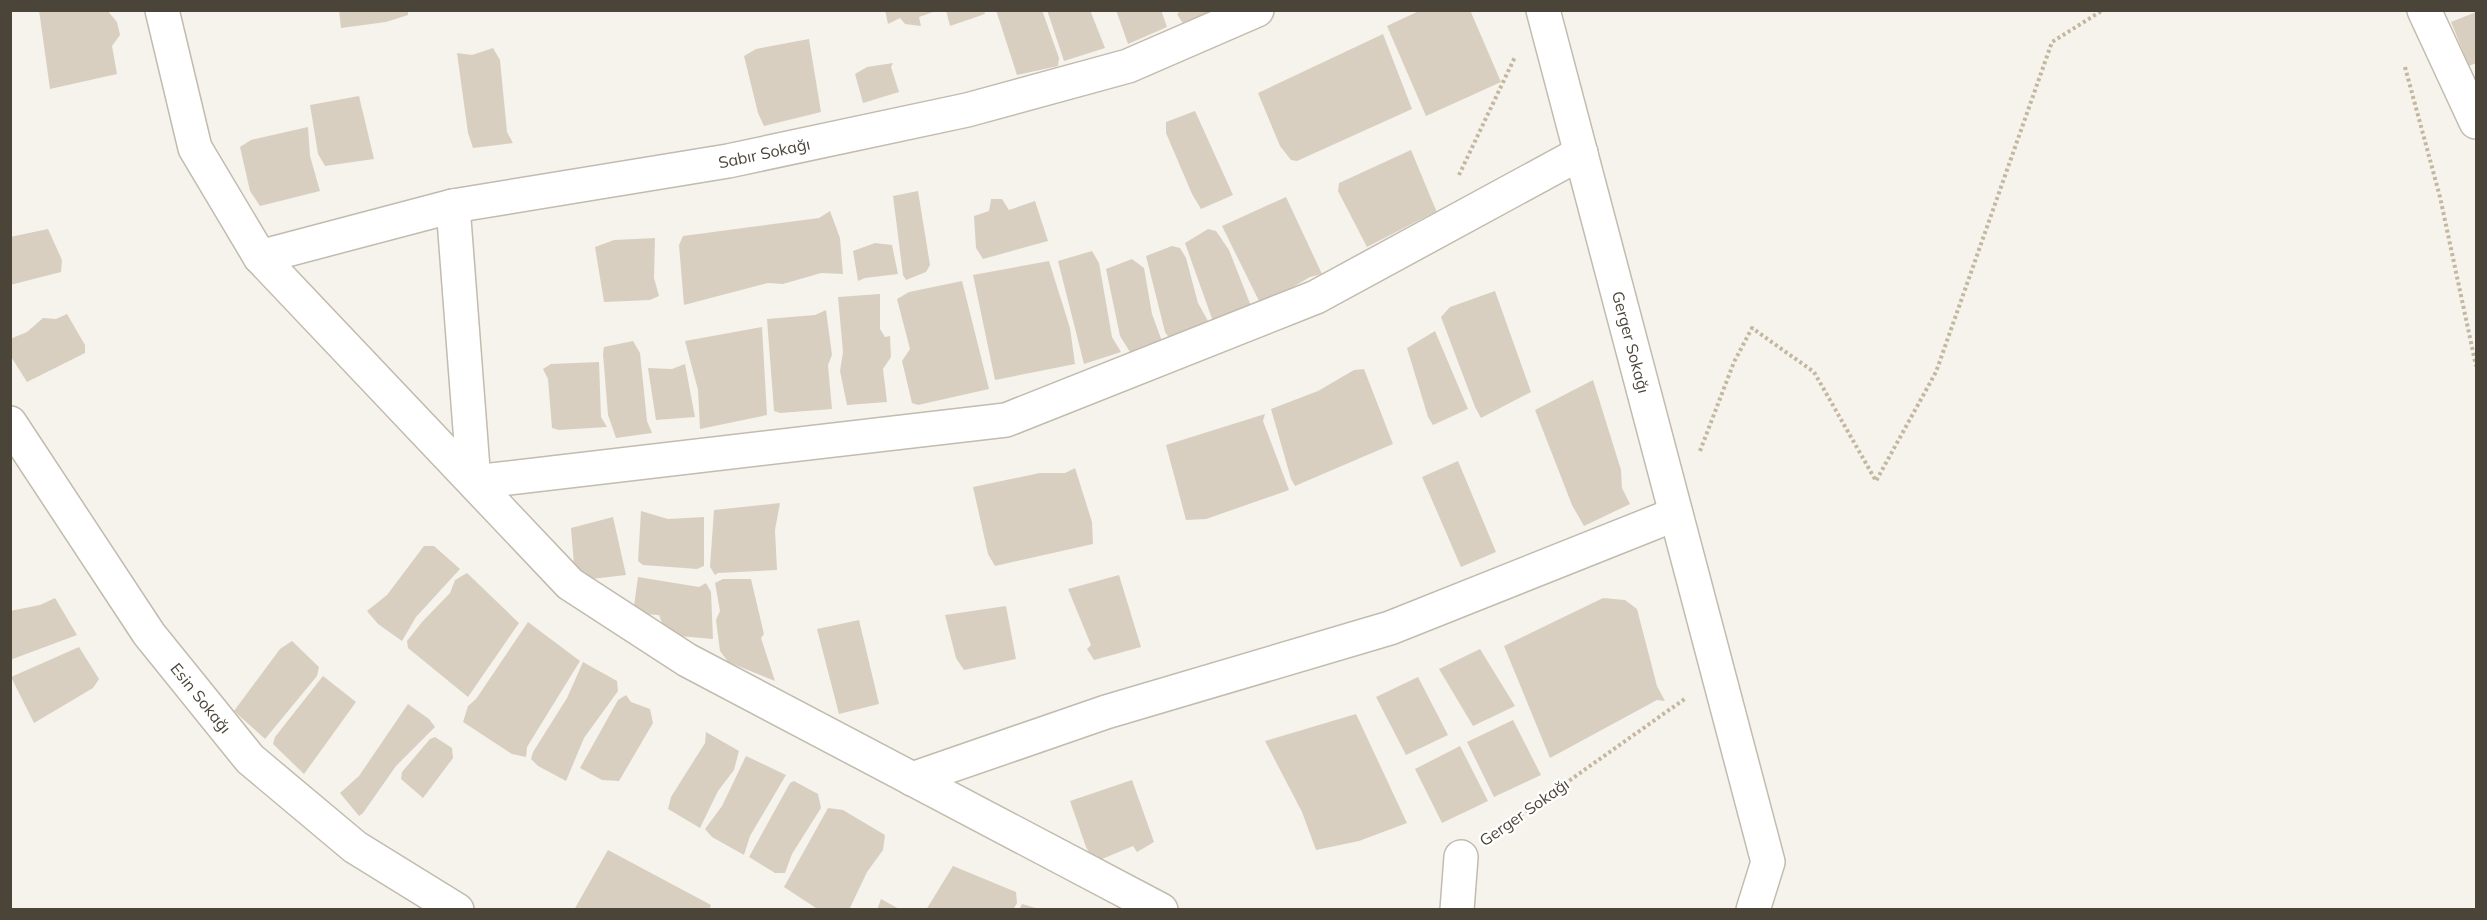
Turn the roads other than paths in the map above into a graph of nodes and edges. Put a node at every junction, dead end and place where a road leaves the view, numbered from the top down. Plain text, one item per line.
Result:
1 (162, 10) edge
2 (1257, 10) edge
3 (1543, 10) edge
4 (2424, 10) edge
5 (2476, 122) edge
6 (1581, 153) junction
7 (453, 206) junction
8 (260, 257) junction
9 (10, 423) edge
10 (474, 482) junction
11 (1676, 514) junction
12 (912, 779) junction
13 (1461, 857) road end
14 (457, 909) edge
15 (1161, 909) edge
16 (1457, 909) edge
17 (1753, 909) edge

1 - 8 street
2 - 7 street, Sabır Sokağı
3 - 6 street, Gerger Sokağı
4 - 5 street
6 - 10 street
6 - 11 street, Gerger Sokağı
7 - 8 street, Sabır Sokağı
7 - 10 street
8 - 10 street
9 - 14 street, Esin Sokağı
10 - 12 street
11 - 12 street
11 - 17 street, Gerger Sokağı
12 - 15 street
13 - 16 street

